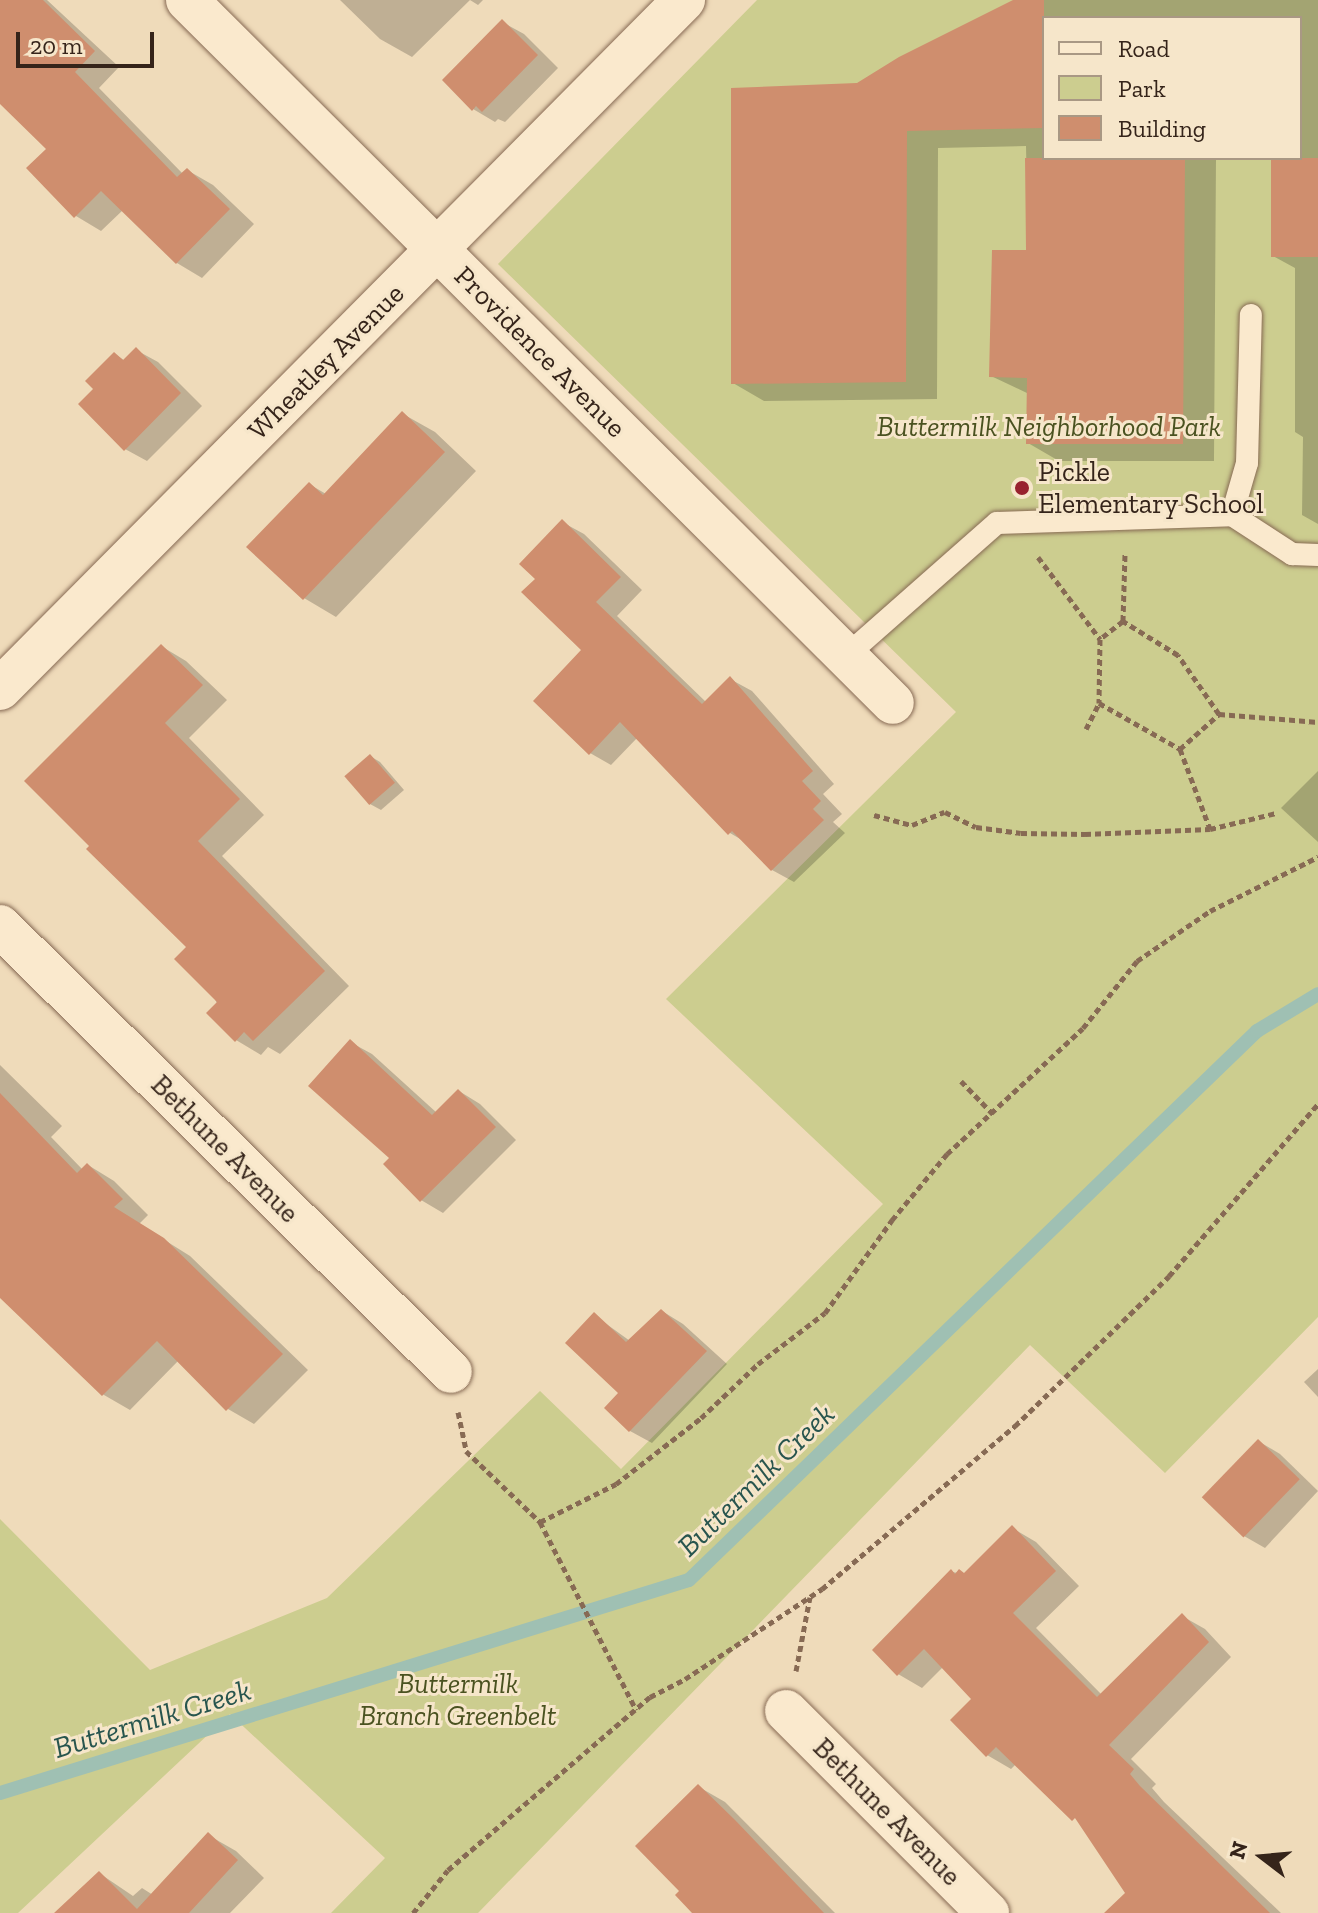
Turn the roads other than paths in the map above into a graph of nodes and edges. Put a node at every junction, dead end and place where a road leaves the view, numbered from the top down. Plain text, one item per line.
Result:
1 (187, 0) edge
2 (684, 0) edge
3 (438, 250) junction
4 (1251, 315) dead end
5 (1232, 515) junction
6 (1318, 555) edge
7 (846, 656) junction
8 (0, 689) edge
9 (893, 703) dead end
10 (0, 926) edge
11 (451, 1372) road end
12 (786, 1711) road end
13 (988, 1913) edge

1 - 3 street, Providence Avenue
2 - 3 street, Wheatley Avenue
3 - 7 street, Providence Avenue
3 - 8 street, Wheatley Avenue
4 - 5 lane
5 - 6 lane
5 - 7 lane
7 - 9 street, Providence Avenue
10 - 11 street, Bethune Avenue
12 - 13 street, Bethune Avenue

